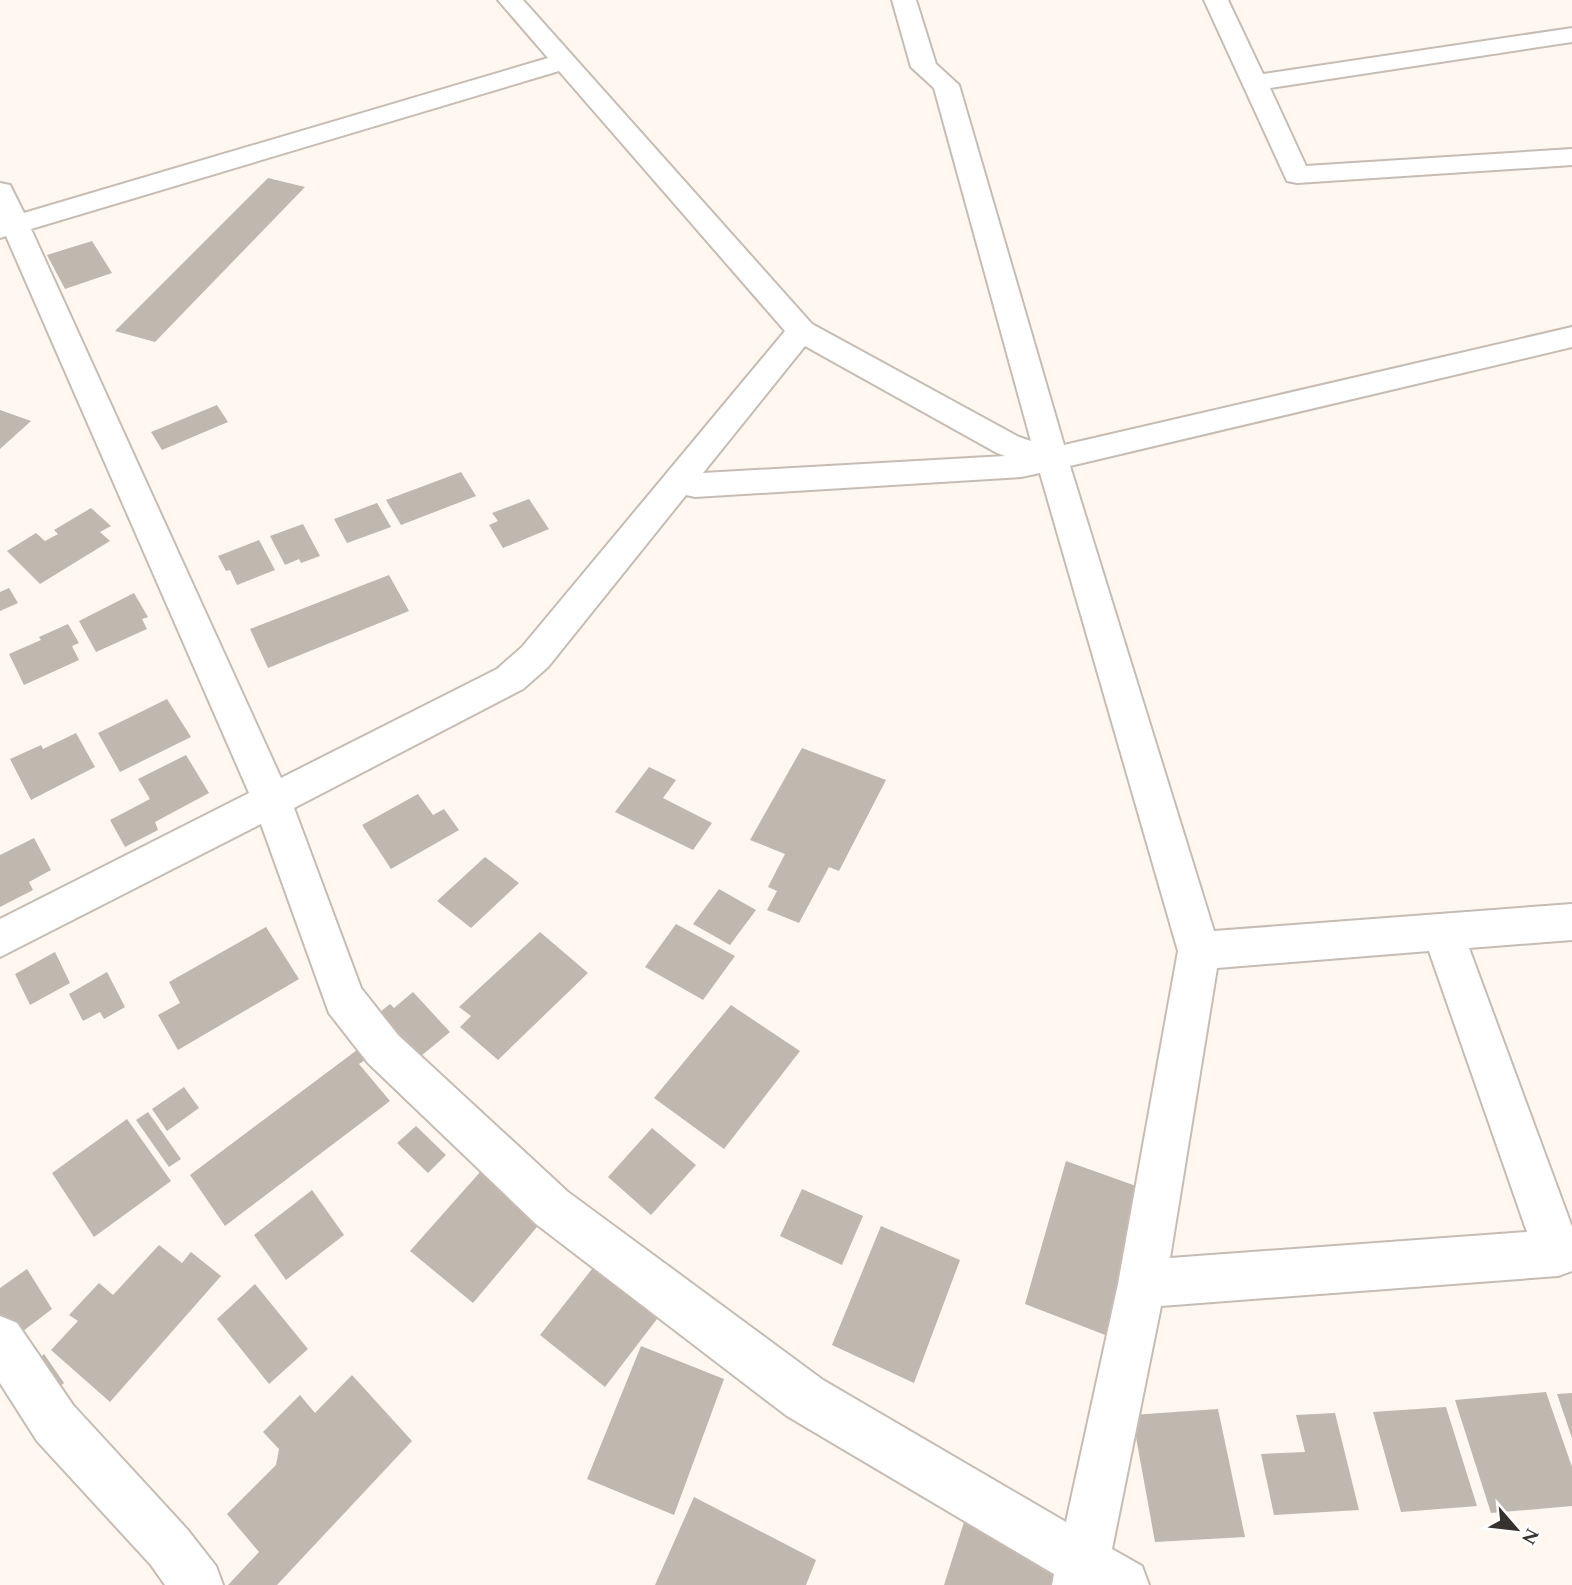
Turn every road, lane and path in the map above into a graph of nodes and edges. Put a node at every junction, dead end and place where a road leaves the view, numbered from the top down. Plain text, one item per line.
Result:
1 (510, 0) edge
2 (904, 0) edge
3 (1216, 0) edge
4 (1572, 35) edge
5 (562, 62) junction
6 (1254, 83) junction
7 (1563, 165) edge
8 (0, 191) edge
9 (7, 227) edge
10 (800, 331) junction
11 (1572, 337) edge
12 (1052, 459) junction
13 (677, 481) junction
14 (271, 801) junction
15 (1572, 922) edge
16 (1442, 930) junction
17 (0, 939) edge
18 (1199, 951) junction
19 (1142, 1284) junction
20 (0, 1340) edge
21 (1095, 1577) edge
22 (197, 1585) edge

1 - 5 street
2 - 12 street
3 - 6 street
4 - 6 street
5 - 9 street
5 - 10 street
6 - 7 street
8 - 9 street
9 - 14 street
10 - 12 street
10 - 13 street
11 - 12 street
12 - 13 street
12 - 18 street
13 - 14 street
14 - 17 street
14 - 21 street
15 - 16 street
16 - 18 street
16 - 19 street
18 - 19 street
19 - 21 street
20 - 22 street

